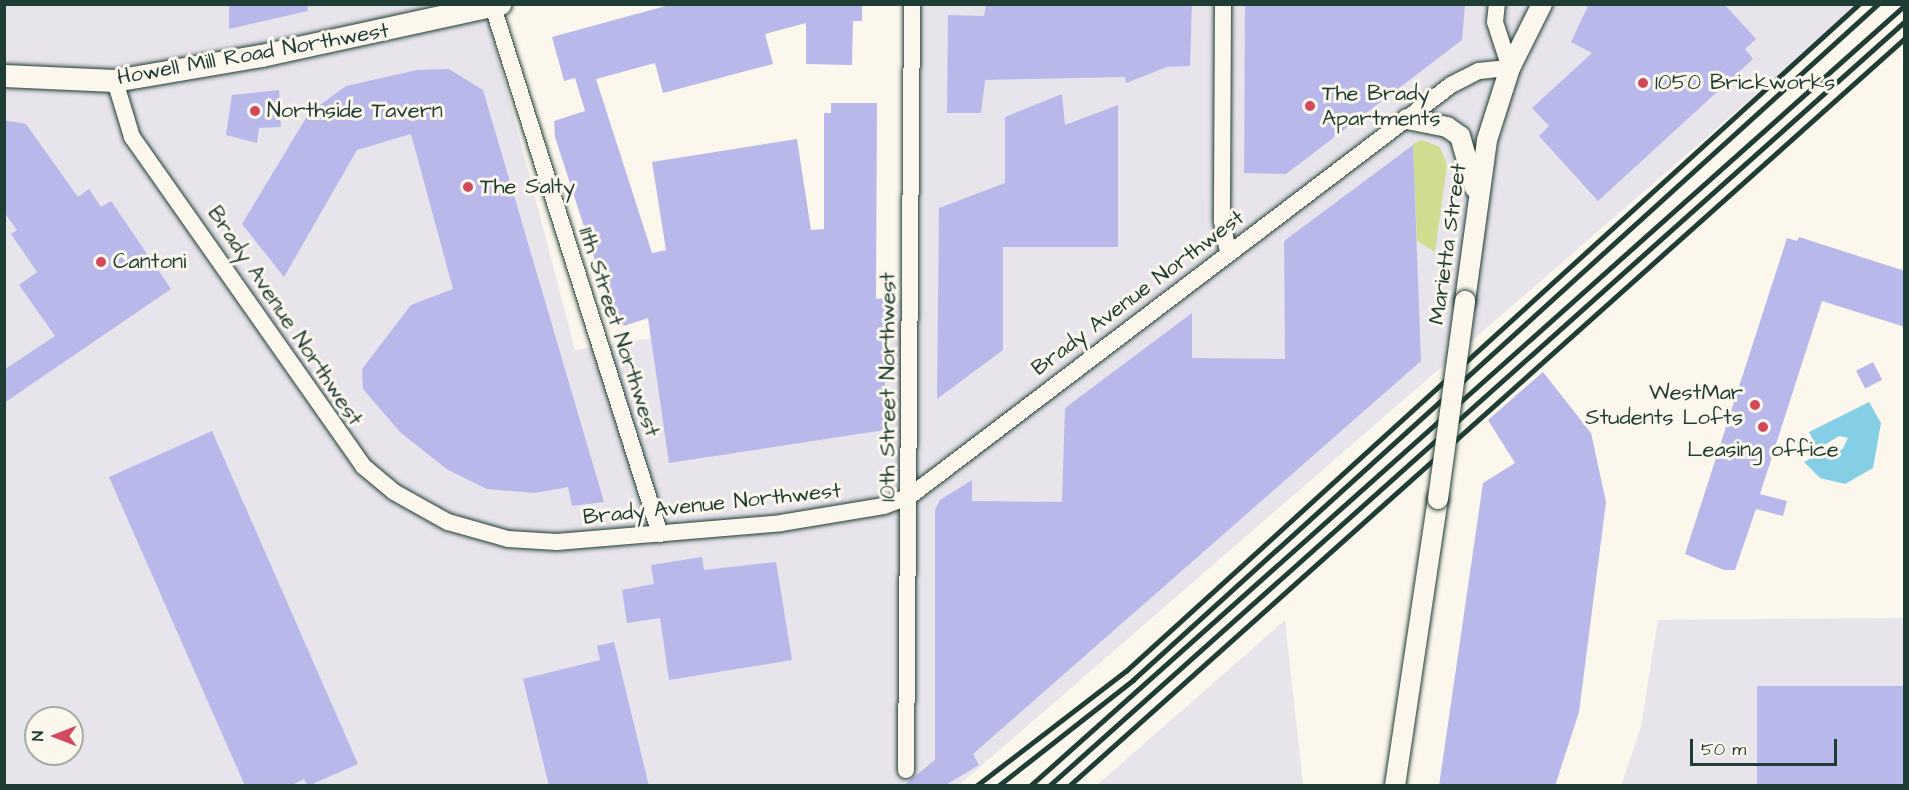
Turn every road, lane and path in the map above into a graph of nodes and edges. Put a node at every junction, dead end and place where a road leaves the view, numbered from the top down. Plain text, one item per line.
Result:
1 (912, 4) edge
2 (1223, 4) edge
3 (1497, 4) edge
4 (1542, 4) edge
5 (496, 6) edge
6 (449, 11) edge
7 (1510, 68) junction
8 (4, 76) edge
9 (115, 81) junction
10 (1407, 119) junction
11 (1477, 197) junction
12 (1228, 251) junction
13 (910, 496) junction
14 (660, 534) junction
15 (906, 770) dead end
16 (1395, 786) edge

1 - 13 street, 10th Street Northwest
2 - 12 street
3 - 7 street
4 - 7 street, Marietta Street
5 - 6 main road, Howell Mill Road Northwest
5 - 14 street, 11th Street Northwest
6 - 9 main road, Howell Mill Road Northwest
7 - 10 street, Brady Avenue Northwest
7 - 11 street, Marietta Street
8 - 9 main road, Howell Mill Road Northwest
9 - 14 street, Brady Avenue Northwest
10 - 11 street
10 - 12 street, Brady Avenue Northwest
11 - 16 street, Marietta Street, bridge
12 - 13 street, Brady Avenue Northwest
13 - 14 street, Brady Avenue Northwest
13 - 15 street, 10th Street Northwest

